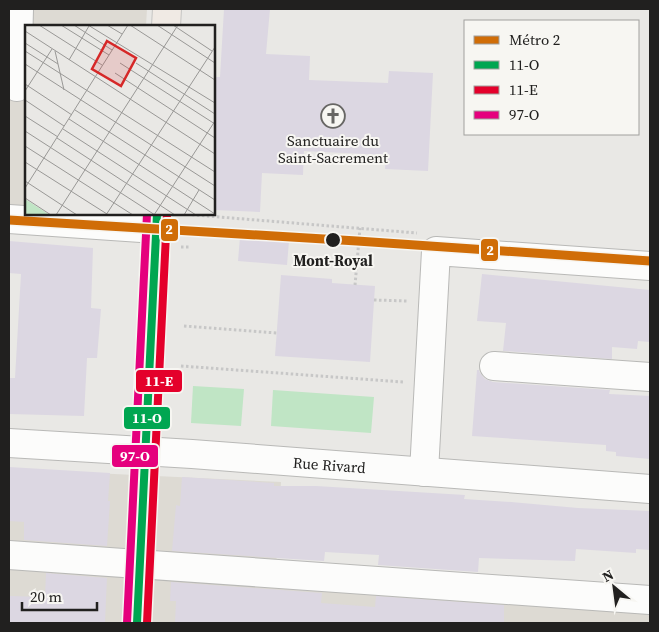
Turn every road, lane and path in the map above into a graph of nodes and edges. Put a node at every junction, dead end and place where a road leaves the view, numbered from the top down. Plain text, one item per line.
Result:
1 (19, 9) edge
2 (167, 9) edge
3 (166, 25) edge
4 (17, 87) edge
5 (202, 215) edge
6 (9, 219) edge
7 (157, 222) edge
8 (360, 228) junction
9 (430, 242) junction
10 (180, 247) dead end
11 (189, 247) dead end
12 (650, 266) edge
13 (355, 285) dead end
14 (374, 300) dead end
15 (408, 302) dead end
16 (184, 326) dead end
17 (277, 333) dead end
18 (181, 366) dead end
19 (494, 366) dead end
20 (650, 377) edge
21 (404, 382) dead end
22 (9, 443) edge
23 (146, 451) junction
24 (424, 472) junction
25 (650, 489) edge
26 (9, 555) edge
27 (139, 564) junction
28 (650, 600) edge
29 (137, 623) edge

1 - 4 street
2 - 3 main road
5 - 8 path
6 - 7 street
7 - 23 main road
8 - 9 path
8 - 13 path
9 - 12 street
9 - 24 street
10 - 11 path
14 - 15 path
16 - 17 path
18 - 21 path
19 - 20 street
22 - 23 street, Rue Rivard
23 - 24 street, Rue Rivard
23 - 27 main road
24 - 25 street, Rue Rivard
26 - 27 street
27 - 28 street
27 - 29 main road

